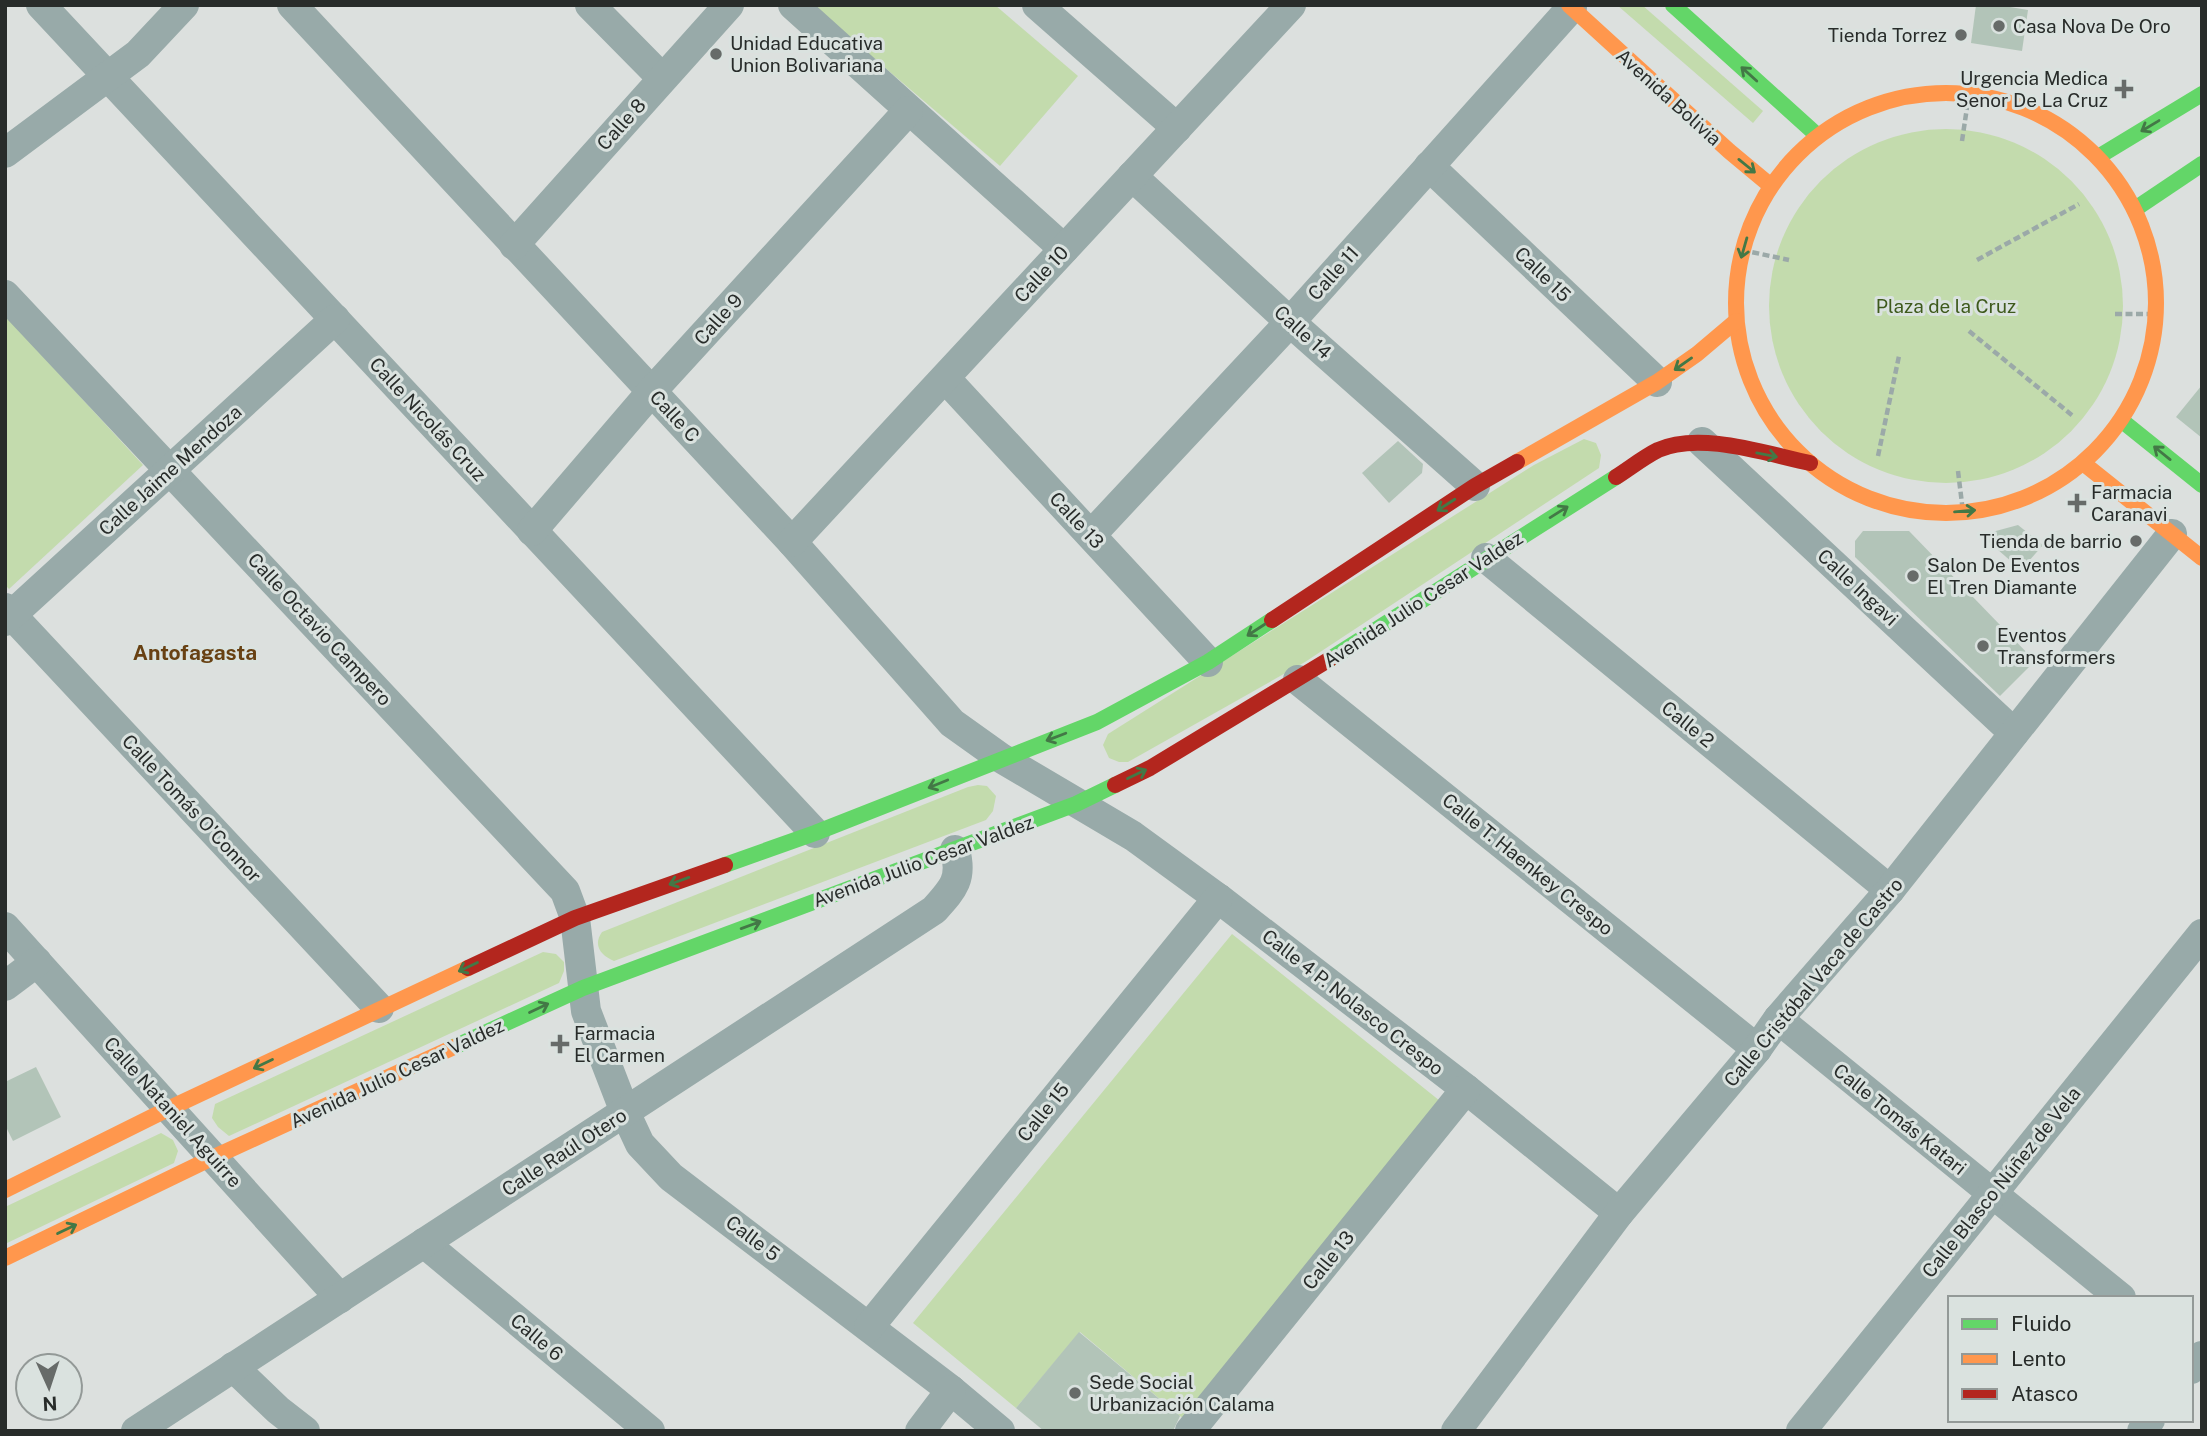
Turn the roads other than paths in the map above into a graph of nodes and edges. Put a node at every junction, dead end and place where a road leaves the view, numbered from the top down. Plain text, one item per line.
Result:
1 (41, 5) edge
2 (184, 5) edge
3 (292, 5) edge
4 (590, 5) edge
5 (729, 5) edge
6 (793, 5) edge
7 (1037, 5) edge
8 (1291, 5) edge
9 (1673, 5) edge
10 (1571, 6) edge
11 (107, 77) junction
12 (662, 78) junction
13 (2202, 94) edge
14 (908, 111) junction
15 (1177, 128) junction
16 (1818, 136) junction
17 (5, 153) edge
18 (2098, 157) junction
19 (2202, 164) edge
20 (1429, 166) junction
21 (1132, 176) junction
22 (1771, 186) junction
23 (2136, 209) junction
24 (514, 245) junction
25 (1064, 249) junction
26 (5, 295) edge
27 (335, 320) junction
28 (1290, 321) junction
29 (1736, 321) junction
30 (945, 378) junction
31 (1657, 382) junction
32 (652, 391) junction
33 (2121, 420) junction
34 (1702, 442) junction
35 (1810, 463) junction
36 (2083, 463) junction
37 (170, 468) junction
38 (2202, 485) edge
39 (1475, 486) junction
40 (532, 531) junction
41 (2172, 534) junction
42 (1091, 535) junction
43 (792, 542) junction
44 (1486, 558) junction
45 (2202, 558) edge
46 (7, 615) edge
47 (1208, 662) junction
48 (1298, 680) junction
49 (2014, 733) junction
50 (1001, 758) junction
51 (1076, 804) junction
52 (815, 833) junction
53 (954, 850) junction
54 (1890, 890) junction
55 (1218, 898) junction
56 (575, 918) junction
57 (5, 927) edge
58 (2202, 934) edge
59 (37, 962) junction
60 (5, 986) edge
61 (583, 988) junction
62 (379, 1009) junction
63 (1778, 1019) junction
64 (1757, 1049) junction
65 (1466, 1088) junction
66 (170, 1108) junction
67 (625, 1112) junction
68 (214, 1157) junction
69 (5, 1190) edge
70 (1992, 1195) junction
71 (1619, 1213) junction
72 (424, 1243) junction
73 (5, 1258) edge
74 (2118, 1296) edge
75 (340, 1298) junction
76 (869, 1327) junction
77 (233, 1367) junction
78 (951, 1390) junction
79 (136, 1431) edge
80 (305, 1431) edge
81 (650, 1431) edge
82 (920, 1431) edge
83 (1000, 1431) edge
84 (1190, 1431) edge
85 (1456, 1431) edge
86 (1801, 1431) edge

1 - 11 street, Calle Nicolás Cruz
2 - 11 street
3 - 24 street, Calle C
4 - 12 street
5 - 12 street, Calle 8
6 - 14 street
7 - 15 street
8 - 15 street, Calle 10
16 -> 9 main road
10 - 20 street, Calle 11
10 -> 22 main road, Avenida Bolivia
11 - 17 street
11 - 27 street, Calle Nicolás Cruz
12 - 24 street, Calle 8
13 -> 18 main road
14 - 25 street
14 - 32 street, Calle 9
15 - 21 street, Calle 10
16 - 18 main road
16 - 22 main road
18 - 23 main road
19 - 23 main road
20 - 28 street, Calle 11
20 - 31 street, Calle 15
21 - 25 street, Calle 10
21 - 28 street, Calle 14
22 -> 29 main road
23 - 33 main road
24 - 32 street, Calle C
25 - 30 street, Calle 10
26 - 37 street, Calle Octavio Campero
27 - 37 street, Calle Jaime Mendoza
27 - 40 street, Calle Nicolás Cruz
28 - 39 street, Calle 14
28 - 42 street, Calle 11
29 -> 31 main road
29 - 35 main road
30 - 42 street, Calle 13
30 - 43 street, Calle 10
31 - 39 main road
32 - 40 street, Calle 9
32 - 43 street, Calle C
33 - 36 main road
38 -> 33 main road
34 -> 35 main road, Avenida Julio Cesar Valdez
44 -> 34 main road, Avenida Julio Cesar Valdez
34 - 49 street, Calle Ingavi
35 -> 36 main road
36 - 41 main road
37 - 46 street, Calle Jaime Mendoza
37 - 56 street, Calle Octavio Campero
39 -> 47 main road
40 - 52 street, Calle Nicolás Cruz
41 - 45 main road
41 - 49 street, Calle Cristóbal Vaca de Castro
42 - 47 street, Calle 13
43 - 50 street, Calle C
44 - 48 main road, Avenida Julio Cesar Valdez
44 - 54 street, Calle 2
46 - 62 street, Calle Tomás O'Connor
47 -> 50 main road
51 -> 48 main road, Avenida Julio Cesar Valdez
48 - 64 street, Calle T. Haenkey Crespo
49 - 54 street, Calle Cristóbal Vaca de Castro
50 - 51 street, Calle C
50 -> 52 main road
51 - 53 main road, Avenida Julio Cesar Valdez
51 - 55 street, Calle 4 P. Nolasco Crespo
52 -> 56 main road
61 -> 53 main road, Avenida Julio Cesar Valdez
53 - 67 street, Calle Raúl Otero
54 - 63 street, Calle Cristóbal Vaca de Castro
55 - 65 street, Calle 4 P. Nolasco Crespo
55 - 76 street, Calle 15
56 - 61 street, Calle Octavio Campero
56 -> 62 main road
57 - 59 street, Calle Nataniel Aguirre
58 - 70 street, Calle Blasco Núñez de Vela
59 - 60 street
59 - 66 street, Calle Nataniel Aguirre
61 - 67 street, Calle 5
68 -> 61 main road, Avenida Julio Cesar Valdez
62 -> 66 main road
63 - 64 street, Calle Cristóbal Vaca de Castro
63 - 70 street, Calle Tomás Katari
64 - 71 street, Calle Cristóbal Vaca de Castro
65 - 71 street, Calle 4 P. Nolasco Crespo
65 - 84 street, Calle 13
66 - 68 street, Calle Nataniel Aguirre
66 - 69 main road
67 - 72 street, Calle Raúl Otero
67 - 76 street, Calle 5
73 -> 68 main road, Avenida Julio Cesar Valdez
68 - 75 street, Calle Nataniel Aguirre
70 - 74 street, Calle Tomás Katari
70 - 86 street, Calle Blasco Núñez de Vela
71 - 85 street, Calle Cristóbal Vaca de Castro
72 - 75 street, Calle Raúl Otero
72 - 81 street, Calle 6
75 - 77 street, Calle Raúl Otero
76 - 78 street, Calle 5
77 - 79 street, Calle Raúl Otero
77 - 80 street
78 - 82 street
78 - 83 street, Calle 5

